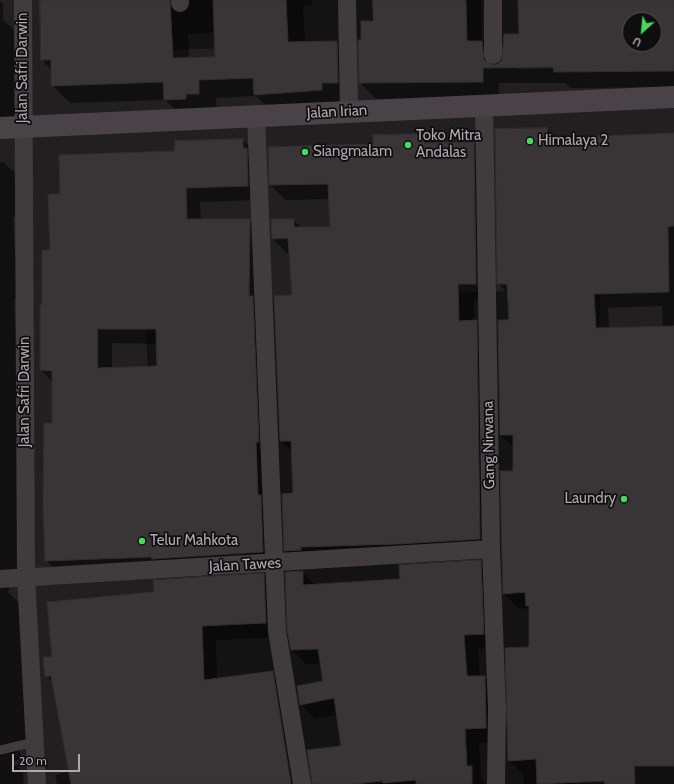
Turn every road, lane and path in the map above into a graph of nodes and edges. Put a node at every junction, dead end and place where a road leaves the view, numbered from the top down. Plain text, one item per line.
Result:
1 (23, 0) edge
2 (347, 0) edge
3 (492, 0) edge
4 (493, 55) dead end
5 (674, 97) edge
6 (484, 105) junction
7 (349, 112) junction
8 (256, 116) junction
9 (22, 127) junction
10 (0, 128) edge
11 (490, 549) junction
12 (274, 563) junction
13 (26, 578) junction
14 (0, 579) edge
15 (34, 742) junction
16 (0, 750) edge
17 (37, 784) edge
18 (302, 784) edge
19 (496, 784) edge

1 - 9 street, Jalan Safri Darwin
2 - 7 street
3 - 4 street
5 - 6 main road, Jalan Irian
6 - 7 main road, Jalan Irian
6 - 11 street, Gang Nirwana
7 - 8 main road, Jalan Irian
8 - 9 main road, Jalan Irian
8 - 12 street
9 - 10 main road, Jalan Irian
9 - 13 street, Jalan Safri Darwin
11 - 12 street, Jalan Tawes
11 - 19 street, Gang Nirwana
12 - 13 street, Jalan Tawes
12 - 18 street
13 - 14 street, Jalan Tawes
13 - 15 street, Jalan Safri Darwin
15 - 16 lane
15 - 17 street, Jalan Safri Darwin

